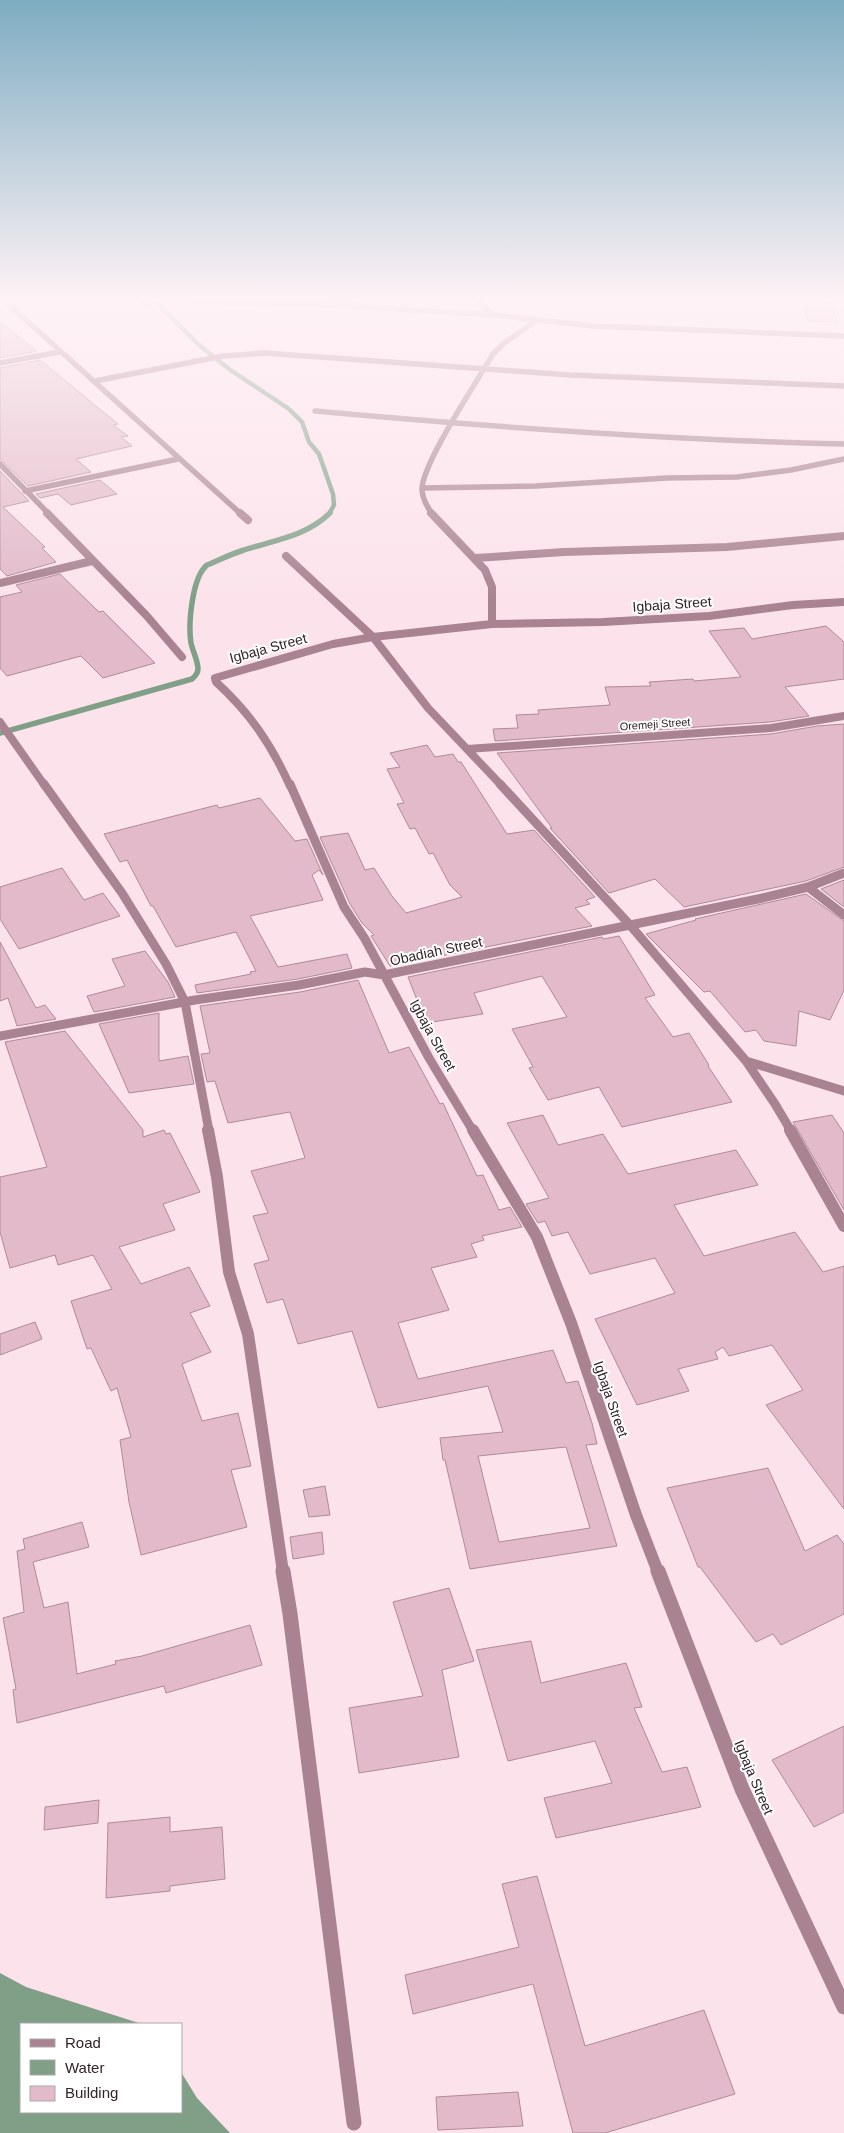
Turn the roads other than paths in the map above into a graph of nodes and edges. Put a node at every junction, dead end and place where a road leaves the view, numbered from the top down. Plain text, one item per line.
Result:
1 (116, 401) edge
2 (465, 401) edge
3 (315, 412) dead end
4 (451, 422) junction
5 (844, 444) edge
6 (178, 459) junction
7 (844, 460) edge
8 (0, 464) edge
9 (422, 488) junction
10 (26, 491) junction
11 (248, 520) dead end
12 (844, 536) edge
13 (286, 556) dead end
14 (476, 558) junction
15 (92, 561) junction
16 (0, 583) edge
17 (844, 602) edge
18 (492, 624) junction
19 (373, 637) junction
20 (182, 657) dead end
21 (844, 716) edge
22 (1, 723) edge
23 (467, 749) junction
24 (844, 873) edge
25 (808, 887) junction
26 (844, 915) edge
27 (630, 925) junction
28 (384, 975) junction
29 (185, 1002) junction
30 (0, 1036) edge
31 (746, 1061) junction
32 (844, 1091) edge
33 (844, 1226) edge
34 (844, 2007) edge
35 (354, 2122) dead end

1 - 6 street
2 - 4 street
3 - 4 street
4 - 5 street
4 - 9 street
6 - 10 street
6 - 11 street
7 - 9 street
8 - 10 street
9 - 14 street
10 - 15 street
12 - 14 street
13 - 19 street
14 - 18 street
15 - 16 street
15 - 20 street
17 - 18 street, Igbaja Street
18 - 19 street, Igbaja Street
19 - 23 street
19 - 28 street, Igbaja Street
21 - 23 street, Oremeji Street
22 - 29 street
23 - 27 street
24 - 25 street, Obadiah Street
25 - 26 street
25 - 27 street, Obadiah Street
27 - 28 street, Obadiah Street
27 - 31 street
28 - 29 street, Obadiah Street
28 - 34 street, Igbaja Street
29 - 30 street, Obadiah Street
29 - 35 street
31 - 32 street
31 - 33 street

